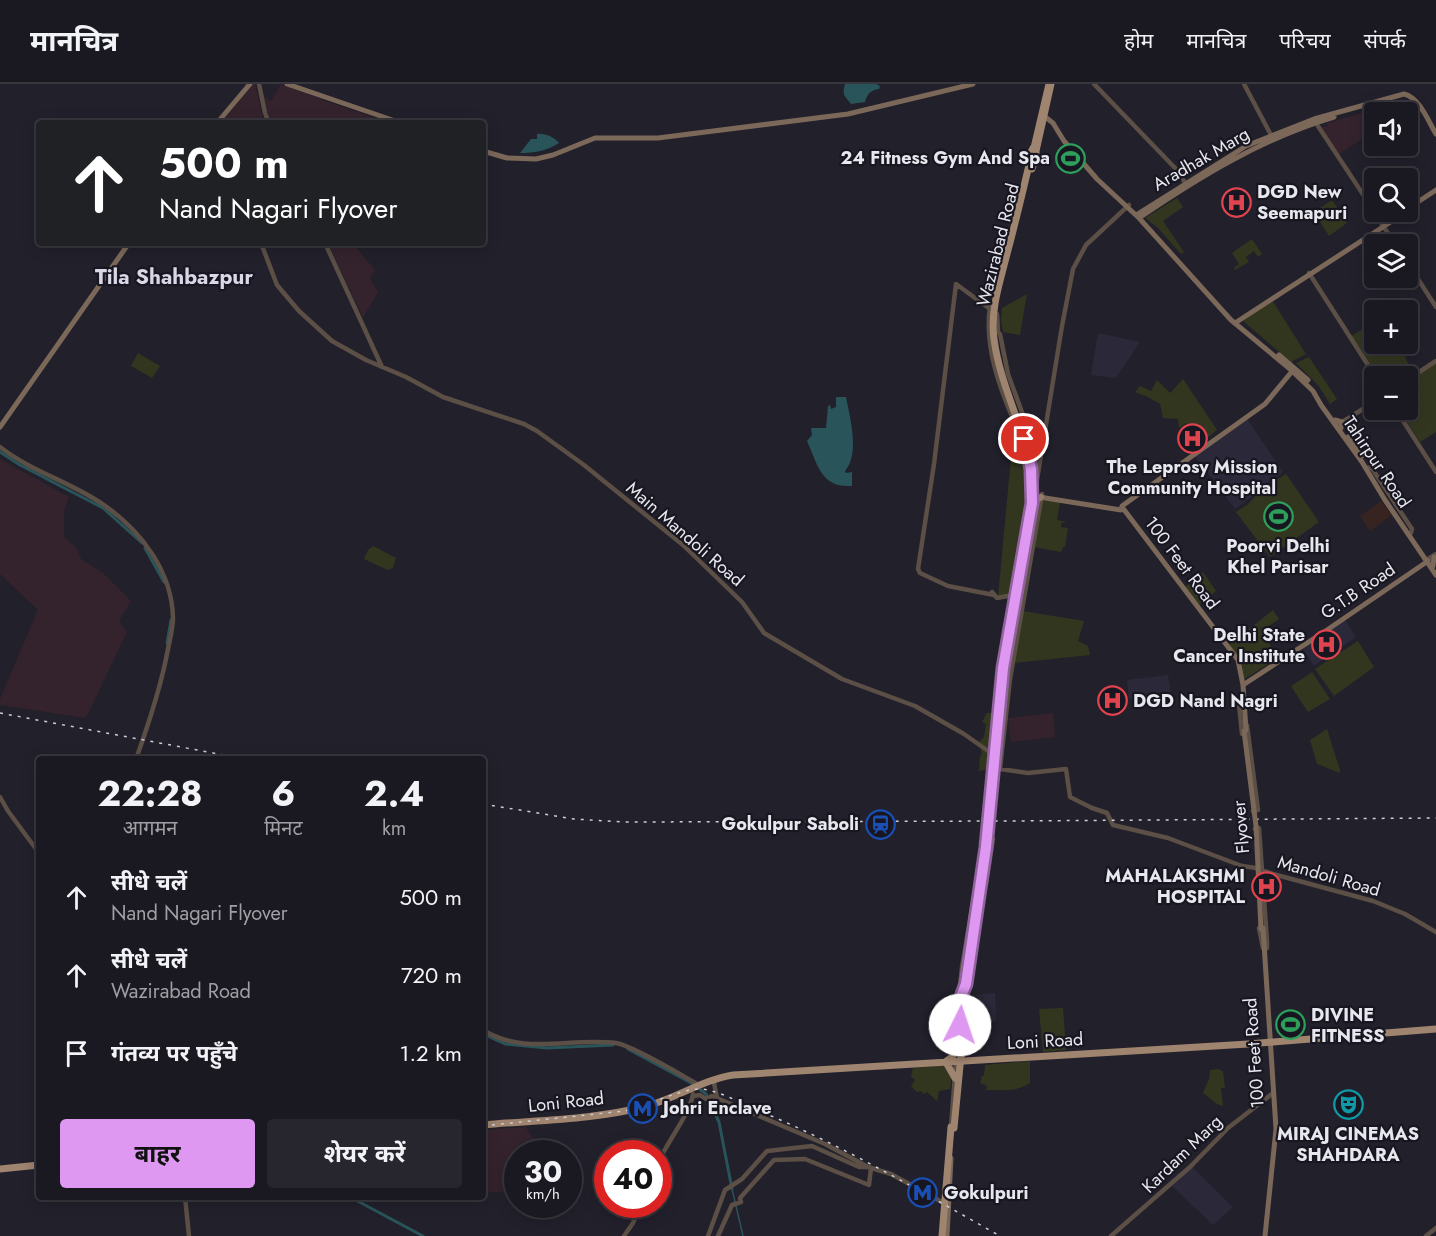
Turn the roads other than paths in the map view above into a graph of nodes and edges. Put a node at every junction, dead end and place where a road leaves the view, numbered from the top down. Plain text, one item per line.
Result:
1 (249, 84) edge
2 (259, 84) edge
3 (287, 84) edge
4 (293, 84) edge
5 (965, 84) edge
6 (972, 84) edge
7 (1050, 84) edge
8 (1094, 84) edge
9 (1244, 84) edge
10 (954, 88) junction
11 (306, 89) junction
12 (1044, 115) junction
13 (218, 120) edge
14 (268, 120) edge
15 (393, 120) edge
16 (398, 120) edge
17 (1316, 123) junction
18 (1436, 134) edge
19 (1272, 137) junction
20 (1436, 139) edge
21 (1035, 149) junction
22 (486, 151) edge
23 (1230, 158) junction
24 (1186, 184) junction
25 (1436, 191) edge
26 (1364, 196) edge
27 (1418, 203) edge
28 (1128, 206) junction
29 (1139, 216) junction
30 (1381, 222) edge
31 (1388, 222) edge
32 (1383, 225) junction
33 (1389, 234) edge
34 (125, 246) edge
35 (262, 246) edge
36 (326, 246) edge
37 (1310, 274) junction
38 (1418, 279) edge
39 (1436, 307) edge
40 (993, 310) junction
41 (1236, 322) junction
42 (996, 329) junction
43 (995, 357) junction
44 (1436, 361) edge
45 (1368, 366) edge
46 (382, 368) junction
47 (1291, 369) junction
48 (1418, 373) edge
49 (1364, 408) edge
50 (1402, 420) edge
51 (1339, 424) junction
52 (0, 425) edge
53 (0, 447) edge
54 (1039, 467) junction
55 (1367, 467) junction
56 (1436, 472) edge
57 (1036, 493) junction
58 (1391, 506) junction
59 (1119, 507) junction
60 (1405, 522) junction
61 (1431, 560) edge
62 (1436, 575) edge
63 (1014, 594) junction
64 (1224, 645) junction
65 (1242, 684) junction
66 (1242, 701) junction
67 (997, 740) junction
68 (137, 756) edge
69 (1250, 768) junction
70 (989, 769) dead end
71 (0, 797) edge
72 (1255, 802) dead end
73 (1258, 841) dead end
74 (36, 850) edge
75 (1259, 866) junction
76 (978, 904) junction
77 (1436, 932) edge
78 (1263, 946) junction
79 (965, 985) junction
80 (964, 995) junction
81 (1436, 1030) edge
82 (486, 1032) edge
83 (1270, 1043) junction
84 (961, 1049) junction
85 (974, 1061) junction
86 (959, 1062) junction
87 (946, 1063) junction
88 (958, 1075) junction
89 (714, 1083) junction
90 (697, 1088) junction
91 (1272, 1094) junction
92 (717, 1098) junction
93 (486, 1126) edge
94 (952, 1126) junction
95 (952, 1139) junction
96 (670, 1140) edge
97 (949, 1161) junction
98 (36, 1166) edge
99 (870, 1168) junction
100 (0, 1170) edge
101 (185, 1200) edge
102 (942, 1202) junction
103 (635, 1218) edge
104 (1436, 1228) edge
105 (189, 1236) edge
106 (624, 1236) edge
107 (708, 1236) edge
108 (718, 1236) edge
109 (943, 1236) edge
110 (1111, 1236) edge
111 (1263, 1236) edge
112 (1425, 1236) edge

1 - 13 main road
2 - 14 street
3 - 11 main road
4 - 11 main road
5 - 10 main road
6 - 10 main road
7 - 12 highway, Wazirabad Road
7 - 21 highway, Wazirabad Road
8 - 24 street
9 - 19 street
10 - 22 main road
11 - 15 main road
11 - 16 main road
12 - 21 highway, Wazirabad Road
12 - 28 main road
17 - 20 main road, Aradhak Marg
17 - 23 main road, Aradhak Marg
17 - 26 street
18 - 19 main road, Aradhak Marg
19 - 23 main road, Aradhak Marg
21 - 40 highway, Wazirabad Road
23 - 24 main road, Aradhak Marg
23 - 29 main road, Aradhak Marg
24 - 29 main road, Aradhak Marg
25 - 27 main road
28 - 29 main road
28 - 54 street
29 - 41 main road
30 - 32 street
31 - 32 main road
32 - 33 street
32 - 37 main road
34 - 52 main road
35 - 46 street, Main Mandoli Road
36 - 46 street
37 - 41 main road
37 - 45 street
38 - 39 street
40 - 42 highway, Wazirabad Road
40 - 43 street
40 - 63 street
41 - 47 main road
41 - 47 main road
42 - 43 highway, Wazirabad Road
42 - 54 street
42 - 57 highway, Wazirabad Road
43 - 57 highway, Wazirabad Road
44 - 48 street
46 - 67 street, Main Mandoli Road
47 - 51 main road, Tahirpur Road
47 - 59 main road
49 - 51 street
50 - 56 street
51 - 55 main road, Tahirpur Road
53 - 68 street
54 - 57 street
55 - 58 main road, Tahirpur Road
55 - 60 street
57 - 59 main road
57 - 63 highway, Wazirabad Road
57 - 67 highway, Wazirabad Road
58 - 60 main road, Tahirpur Road
58 - 61 main road, Tahirpur Road
59 - 64 main road, 100 Feet Road
60 - 61 main road, Tahirpur Road
61 - 62 main road, Tahirpur Road
61 - 65 main road, G.T.B Road
63 - 67 highway, Wazirabad Road
64 - 65 main road, 100 Feet Road
64 - 66 main road, 100 Feet Road
65 - 66 main road, 100 Feet Road
66 - 69 street
66 - 78 main road, Flyover, bridge
67 - 70 street
67 - 75 street, Mandoli Road
67 - 76 highway, bridge
69 - 69 street
69 - 72 street
71 - 74 street
73 - 75 street
75 - 75 street
75 - 77 street, Mandoli Road
75 - 78 street, 100 Feet Road
76 - 76 street
76 - 79 highway
76 - 79 highway
78 - 83 main road, 100 Feet Road
79 - 80 highway
79 - 84 street
80 - 84 street
80 - 94 highway, bridge
81 - 83 highway, Loni Road
82 - 90 street
83 - 85 highway, Loni Road
83 - 91 main road, 100 Feet Road
84 - 85 highway
84 - 86 street
84 - 87 highway
85 - 86 highway, Loni Road
85 - 88 highway
86 - 87 highway, Loni Road
86 - 88 street
87 - 88 highway
87 - 89 highway, Loni Road
87 - 90 highway, Loni Road
88 - 94 street
88 - 95 street
89 - 90 highway, Loni Road
89 - 92 street
90 - 92 street
90 - 93 highway, Loni Road
90 - 96 street
91 - 110 street, Kardam Marg
91 - 111 main road, 100 Feet Road
92 - 99 street
94 - 95 highway
95 - 97 highway
95 - 102 main road
97 - 109 highway
97 - 109 main road
98 - 100 highway
99 - 102 street
99 - 107 street
99 - 108 street
101 - 105 street
102 - 109 main road
103 - 106 street
104 - 112 street

